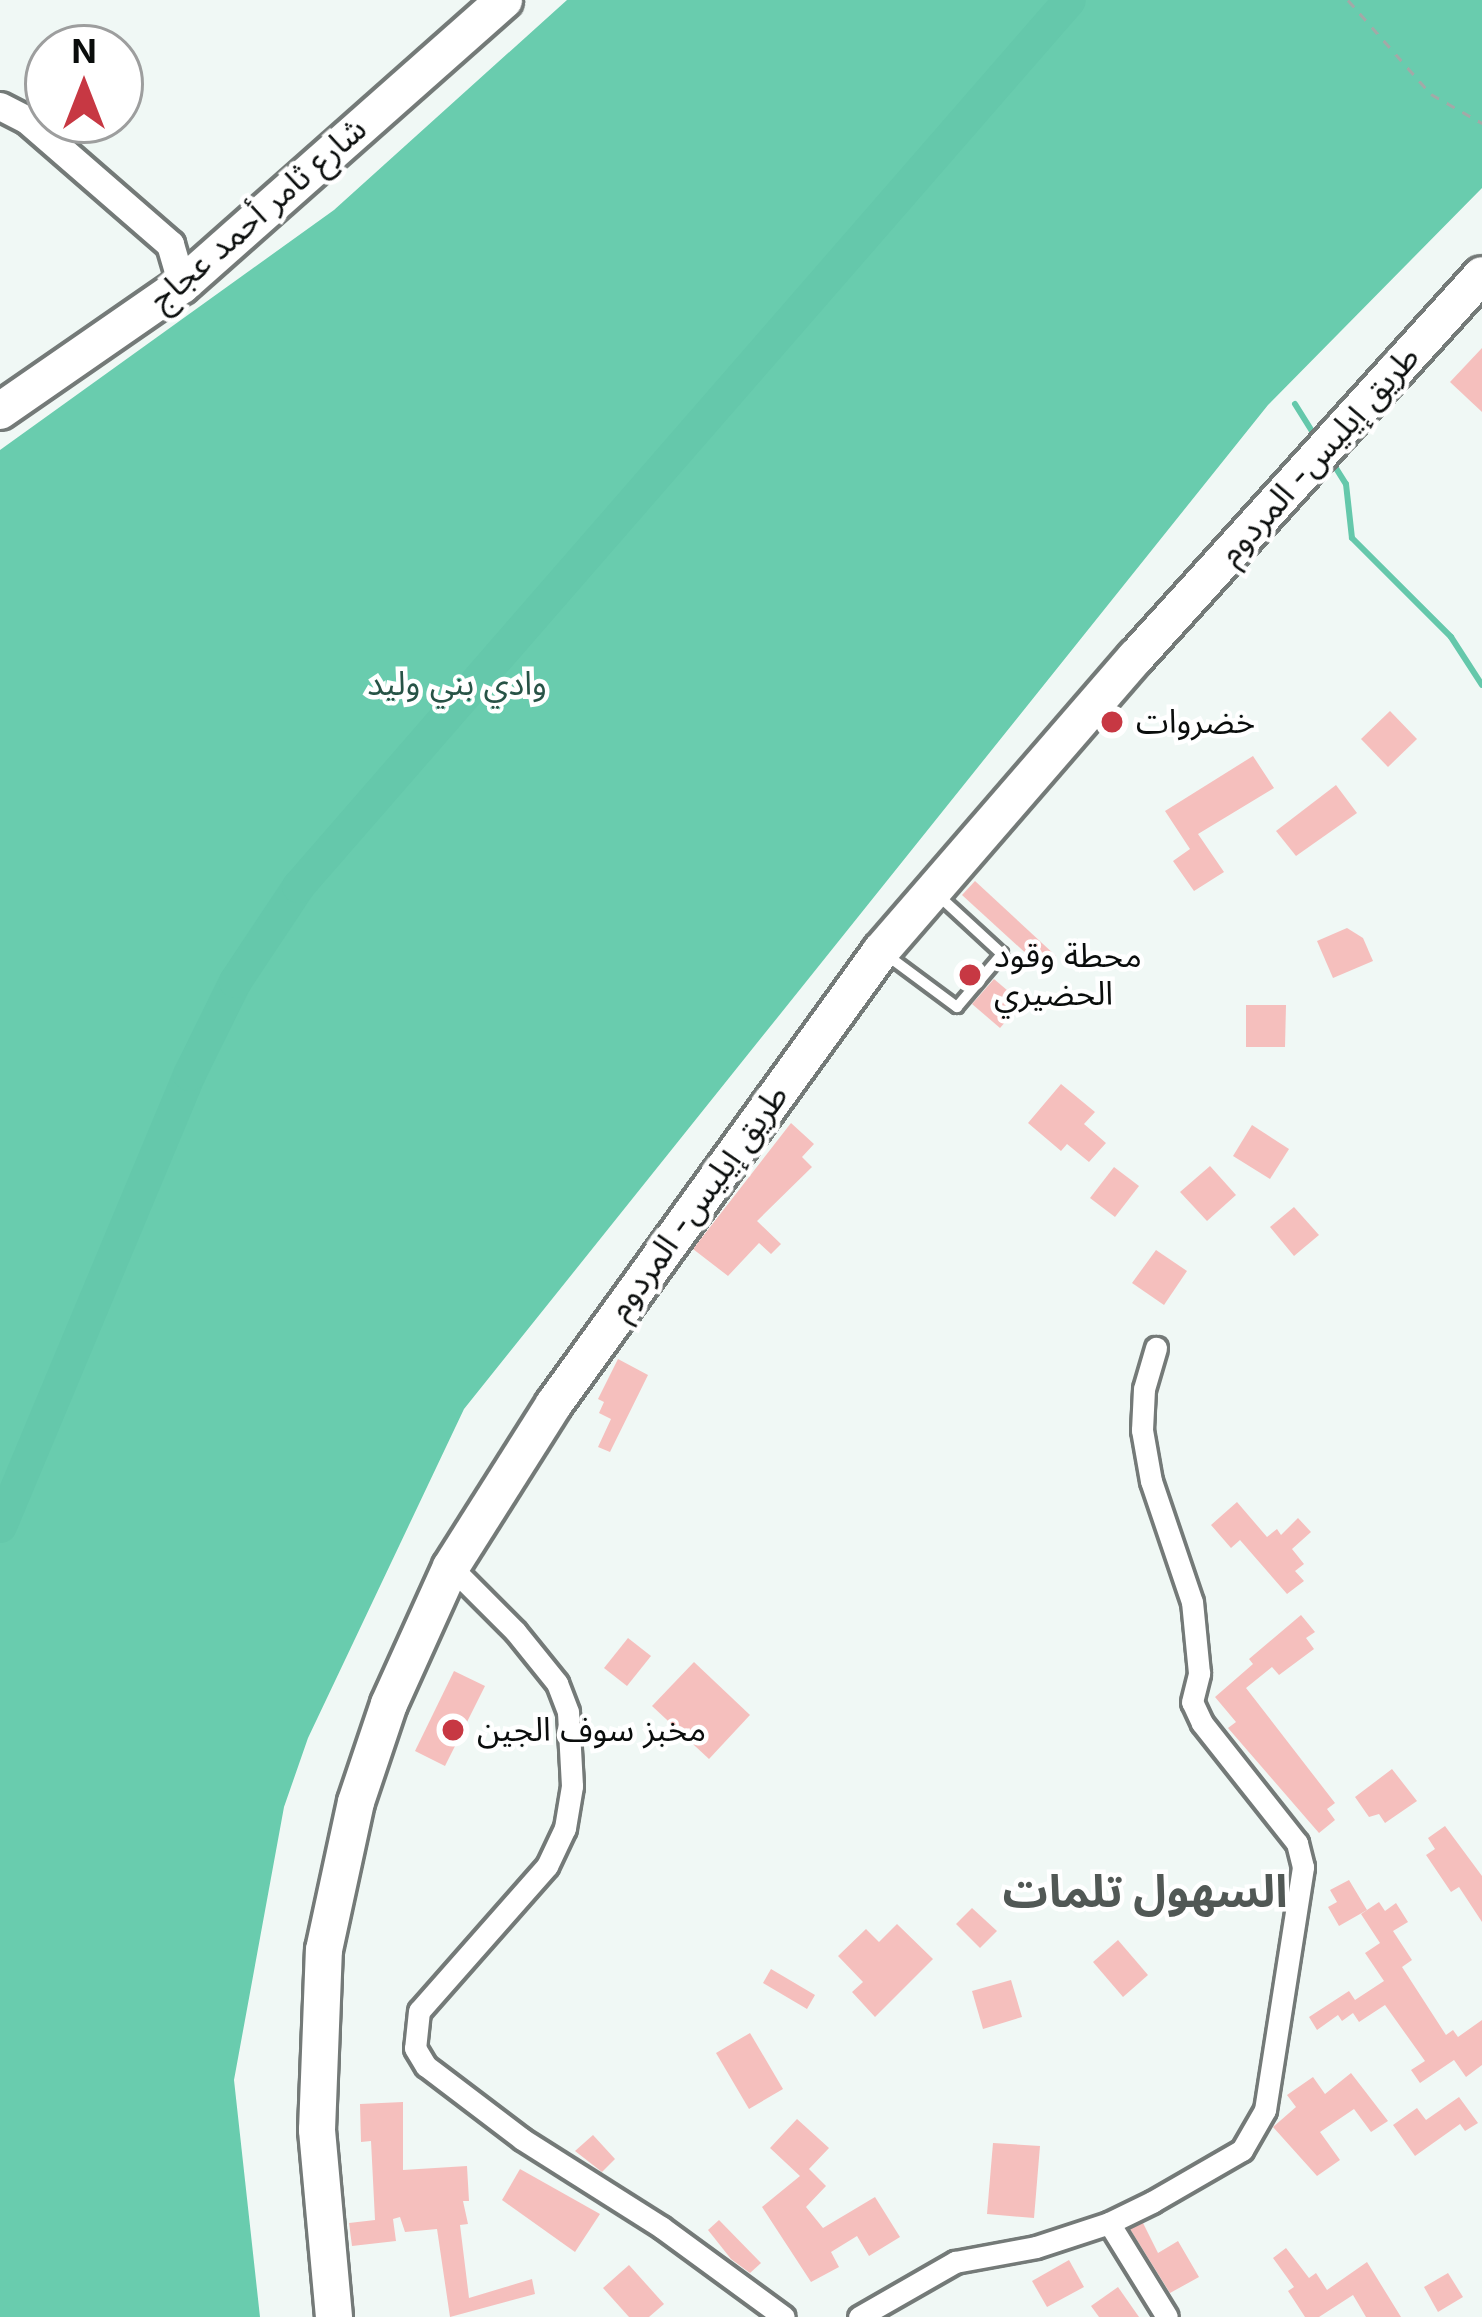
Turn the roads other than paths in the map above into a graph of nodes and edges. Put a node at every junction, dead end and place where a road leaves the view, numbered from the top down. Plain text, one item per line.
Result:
1 (504, 0) edge
2 (0, 106) edge
3 (1482, 275) edge
4 (182, 285) junction
5 (0, 411) edge
6 (933, 891) junction
7 (881, 951) junction
8 (1156, 1348) dead end
9 (452, 1567) junction
10 (1109, 2223) junction
11 (334, 2317) edge
12 (784, 2317) edge
13 (859, 2317) edge
14 (1167, 2317) edge

1 - 4 main road, شارع ثامر أحمد عجاج
2 - 4 street
3 - 6 main road, طريق إيليس- المردوم
4 - 5 main road, شارع ثامر أحمد عجاج
6 - 7 main road, طريق إيليس- المردوم
6 - 7 lane
7 - 9 main road, طريق إيليس- المردوم
8 - 10 street
9 - 11 main road, طريق إيليس- المردوم
9 - 12 street
10 - 13 street
10 - 14 street

